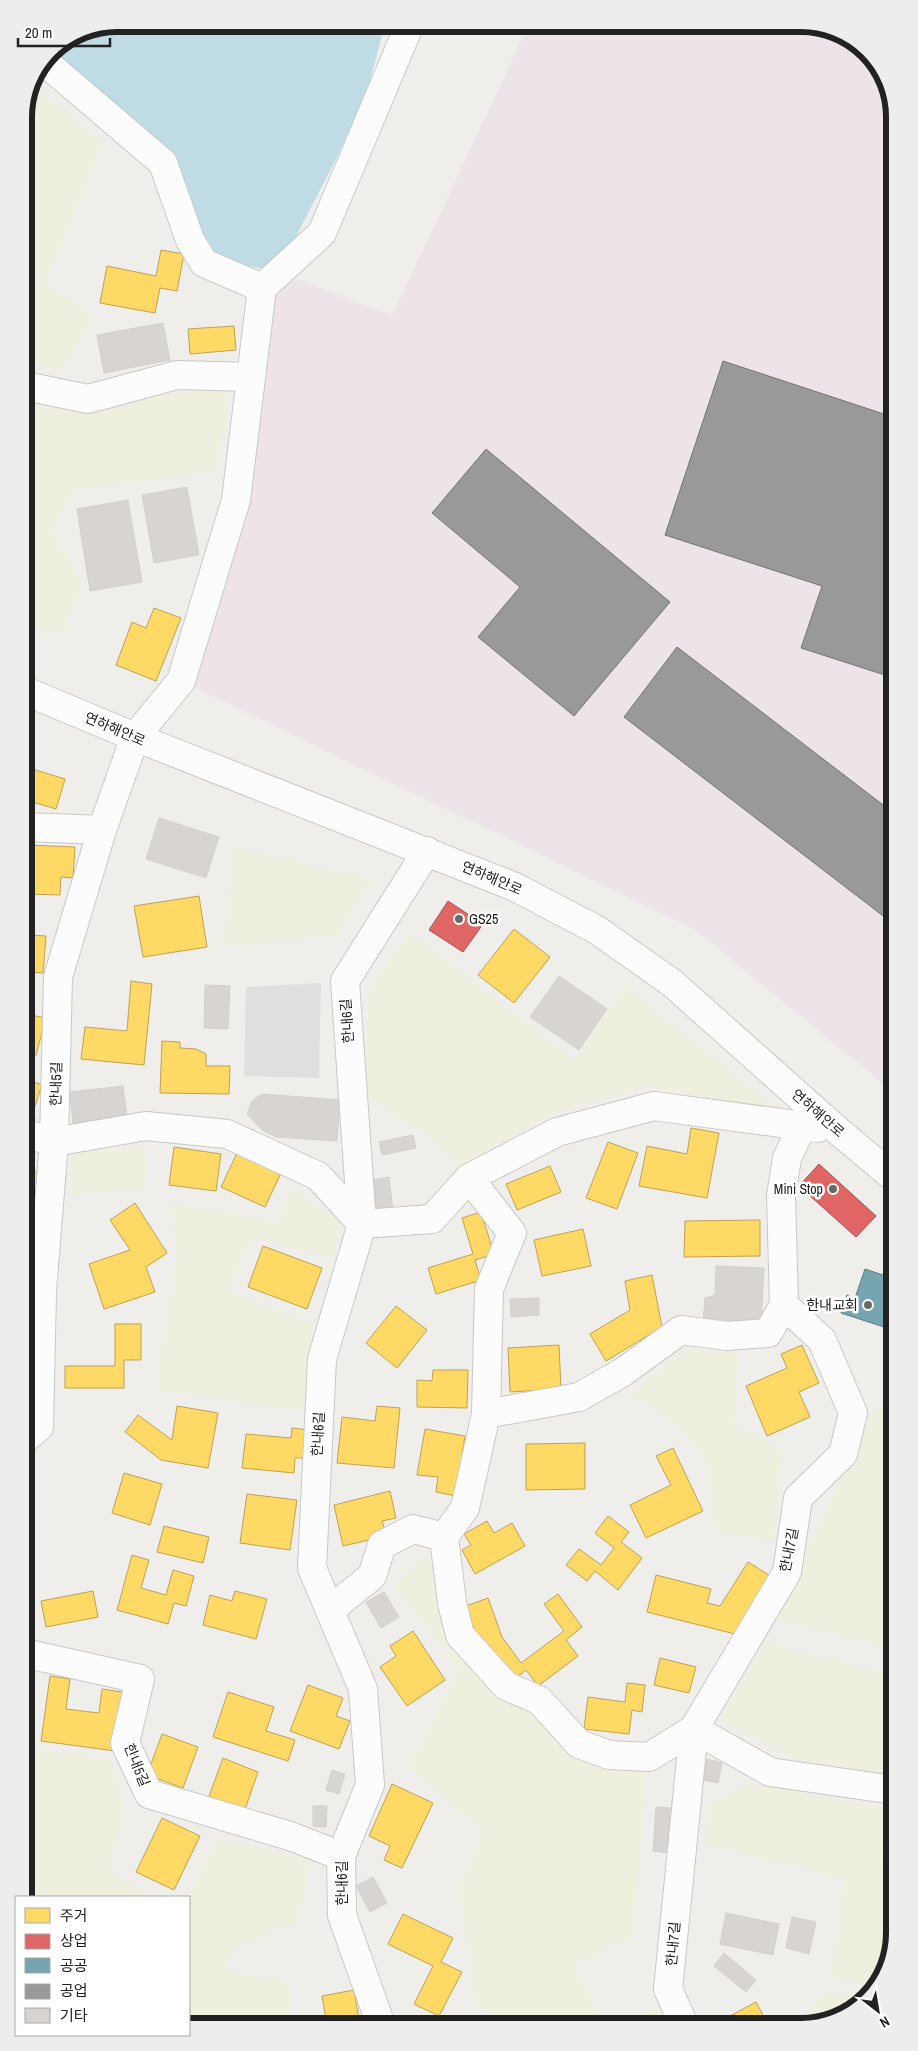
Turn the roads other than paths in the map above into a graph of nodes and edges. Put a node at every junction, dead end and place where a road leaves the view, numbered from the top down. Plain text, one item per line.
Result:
1 (406, 32) edge
2 (50, 66) edge
3 (262, 288) junction
4 (251, 377) junction
5 (33, 387) edge
6 (33, 694) edge
7 (135, 738) junction
8 (33, 828) edge
9 (102, 830) junction
10 (427, 851) junction
11 (802, 1126) junction
12 (837, 1130) junction
13 (32, 1136) edge
14 (54, 1142) junction
15 (886, 1171) edge
16 (470, 1178) junction
17 (362, 1224) junction
18 (784, 1305) junction
19 (486, 1414) junction
20 (32, 1433) edge
21 (444, 1537) junction
22 (330, 1610) junction
23 (32, 1655) edge
24 (694, 1729) junction
25 (886, 1789) edge
26 (341, 1856) junction
27 (379, 2018) edge
28 (681, 2018) edge

1 - 3 street
2 - 3 street
3 - 4 street, 한내5길
4 - 5 street
4 - 7 street, 한내5길
6 - 7 street, 연하해안로
7 - 9 street, 한내5길
7 - 10 street, 연하해안로
8 - 9 street
9 - 14 street, 한내5길
10 - 12 street, 연하해안로
10 - 17 street, 한내6길
11 - 12 street
11 - 16 street
11 - 18 street
12 - 15 street, 연하해안로
13 - 14 street
14 - 17 street
14 - 20 street, 한내5길
16 - 17 street
16 - 19 street
17 - 22 street, 한내6길
18 - 19 street
18 - 24 street, 한내7길
19 - 21 street
21 - 22 street
21 - 24 street
22 - 26 street, 한내6길
23 - 26 street, 한내5길
24 - 25 street
24 - 28 street, 한내7길
26 - 27 street, 한내6길

